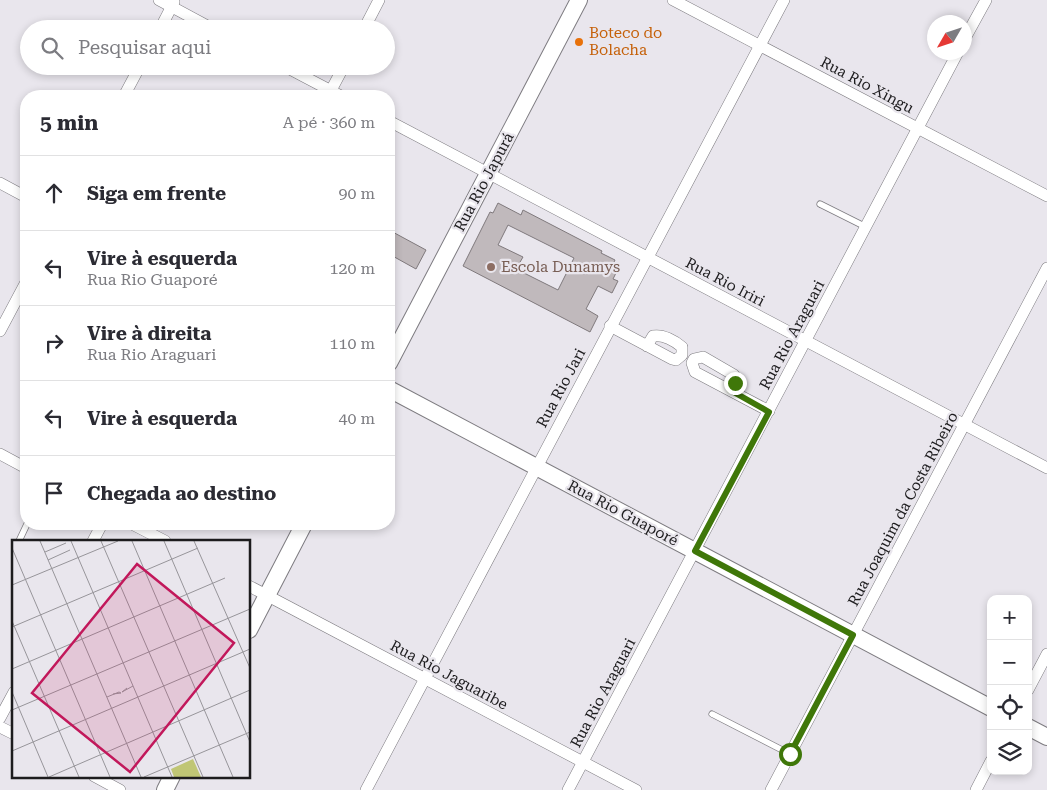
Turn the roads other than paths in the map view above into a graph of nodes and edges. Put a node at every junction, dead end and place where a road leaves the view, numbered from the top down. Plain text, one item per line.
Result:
1 (159, 0) edge
2 (379, 0) edge
3 (579, 0) edge
4 (673, 0) edge
5 (784, 0) edge
6 (986, 0) edge
7 (173, 3) edge
8 (164, 20) edge
9 (199, 20) edge
10 (369, 20) edge
11 (972, 25) edge
12 (760, 46) junction
13 (954, 60) edge
14 (135, 75) edge
15 (300, 75) edge
16 (341, 75) edge
17 (127, 90) edge
18 (325, 90) edge
19 (336, 90) edge
20 (395, 124) edge
21 (918, 129) junction
22 (488, 174) junction
23 (0, 184) edge
24 (20, 194) edge
25 (1047, 196) edge
26 (820, 204) dead end
27 (866, 227) junction
28 (647, 257) junction
29 (1047, 268) edge
30 (20, 293) edge
31 (610, 326) junction
32 (0, 331) edge
33 (806, 341) junction
34 (647, 346) dead end
35 (395, 352) edge
36 (730, 390) dead end
37 (395, 392) edge
38 (769, 412) junction
39 (964, 425) junction
40 (0, 454) edge
41 (20, 465) edge
42 (536, 467) junction
43 (1047, 468) edge
44 (144, 530) edge
45 (301, 530) edge
46 (163, 540) edge
47 (695, 551) junction
48 (250, 586) edge
49 (267, 595) junction
50 (250, 628) edge
51 (853, 635) junction
52 (1047, 654) edge
53 (425, 678) junction
54 (1031, 685) edge
55 (12, 696) edge
56 (987, 706) edge
57 (712, 714) dead end
58 (0, 718) edge
59 (0, 727) edge
60 (1032, 729) edge
61 (12, 733) edge
62 (1047, 737) edge
63 (790, 754) junction
64 (583, 762) junction
65 (987, 769) edge
66 (98, 778) edge
67 (171, 778) edge
68 (120, 790) edge
69 (165, 790) edge
70 (366, 790) edge
71 (568, 790) edge
72 (636, 790) edge
73 (771, 790) edge
74 (976, 790) edge

1 - 7 street
2 - 10 street
3 - 22 street, Rua Rio Japurá
4 - 12 street, Rua Rio Xingu
5 - 12 street, Rua Rio Jari
6 - 11 street
7 - 8 street
7 - 9 street
12 - 21 street, Rua Rio Xingu
12 - 28 street, Rua Rio Jari
13 - 21 street, Rua Rio Araguari
14 - 17 street
15 - 18 street
16 - 19 street
20 - 22 street, Rua Rio Iriri
21 - 25 street, Rua Rio Xingu
21 - 27 street, Rua Rio Araguari
22 - 28 street, Rua Rio Iriri
22 - 35 street, Rua Rio Japurá
23 - 24 street
26 - 27 lane
27 - 33 street, Rua Rio Araguari
28 - 31 street, Rua Rio Jari
28 - 33 street, Rua Rio Iriri
29 - 39 street, Rua Joaquim da Costa Ribeiro
30 - 32 street
31 - 34 street
31 - 42 street, Rua Rio Jari
33 - 38 street, Rua Rio Araguari
33 - 39 street, Rua Rio Iriri
36 - 38 street
37 - 42 street, Rua Rio Guaporé
38 - 47 street, Rua Rio Araguari
39 - 43 street, Rua Rio Iriri
39 - 51 street, Rua Joaquim da Costa Ribeiro
40 - 41 street
42 - 47 street, Rua Rio Guaporé
42 - 53 street, Rua Rio Jari
44 - 46 street
45 - 49 street
47 - 51 street, Rua Rio Guaporé
47 - 64 street, Rua Rio Araguari
48 - 49 street, Rua Rio Jaguaribe
49 - 50 street
49 - 53 street, Rua Rio Jaguaribe
51 - 56 street, Rua Rio Guaporé
51 - 63 street, Rua Joaquim da Costa Ribeiro
52 - 54 street
53 - 64 street, Rua Rio Jaguaribe
53 - 70 street, Rua Rio Jari
55 - 58 street
57 - 63 lane
59 - 61 street
60 - 62 street
63 - 73 street, Rua Joaquim da Costa Ribeiro
64 - 71 street, Rua Rio Araguari
64 - 72 street, Rua Rio Jaguaribe
65 - 74 street
66 - 68 street
67 - 69 street

